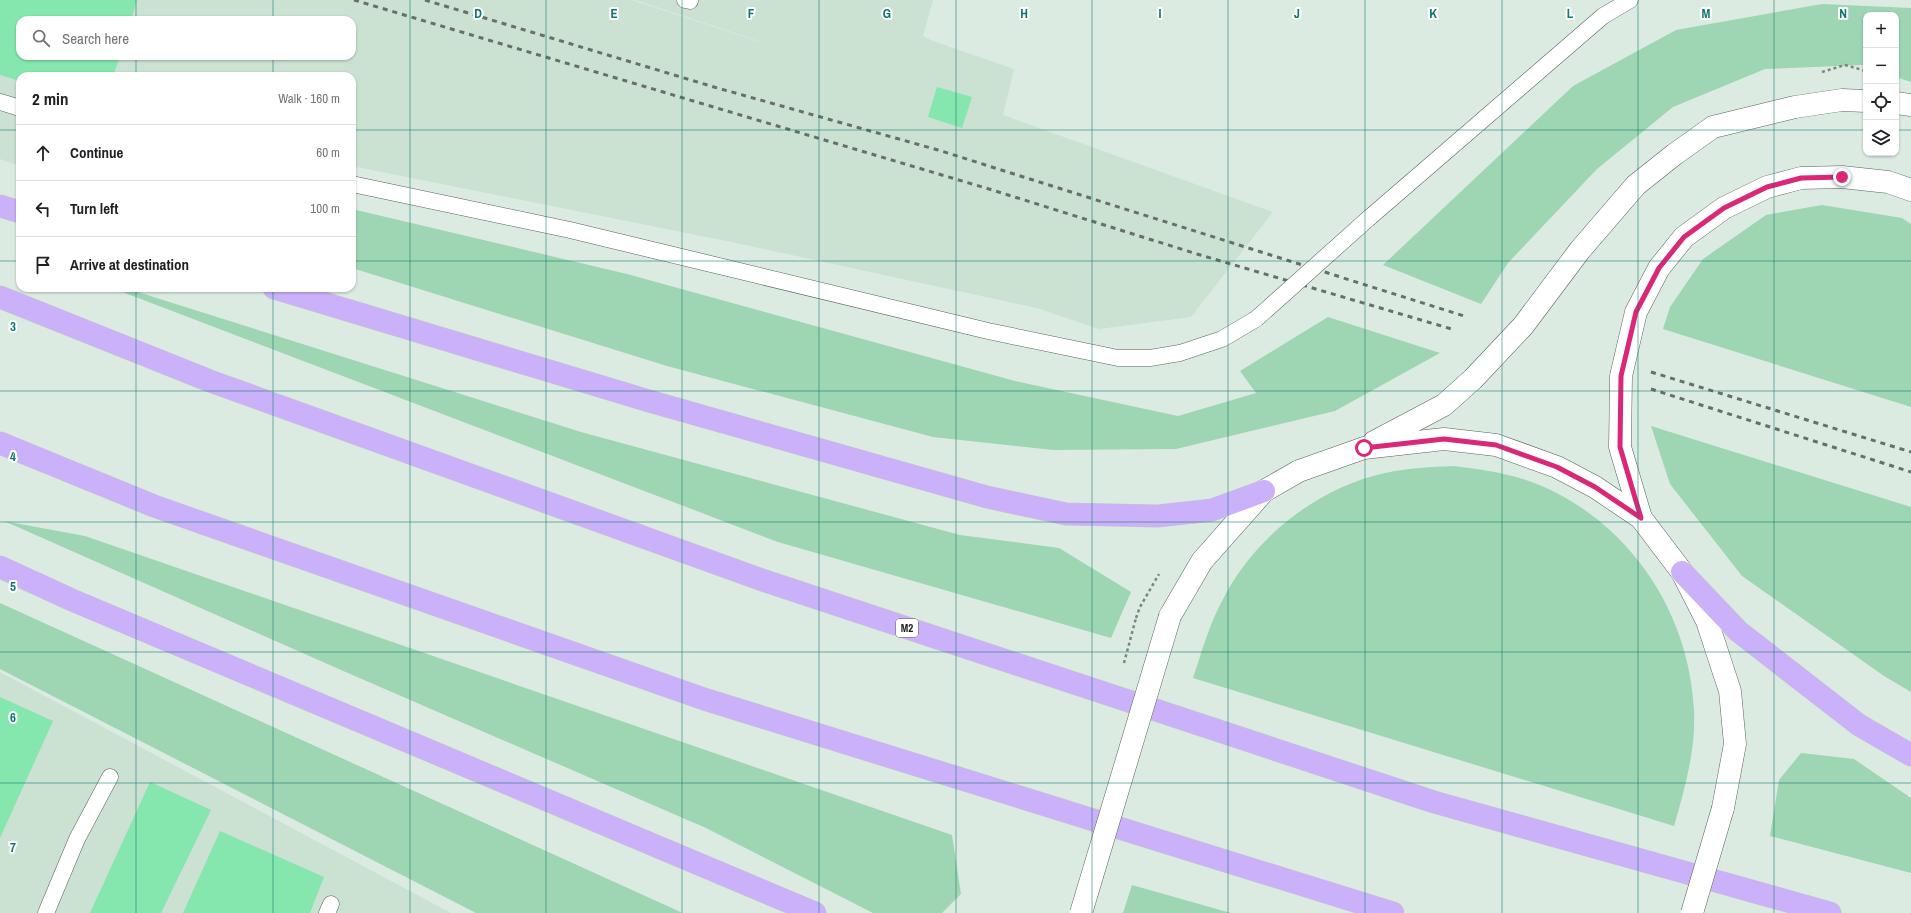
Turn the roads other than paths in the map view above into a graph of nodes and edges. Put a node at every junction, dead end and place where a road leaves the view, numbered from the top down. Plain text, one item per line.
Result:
1 (1630, 0) edge
2 (1863, 101) edge
3 (0, 102) edge
4 (1899, 103) edge
5 (1911, 105) edge
6 (16, 107) edge
7 (356, 185) edge
8 (1911, 190) edge
9 (0, 206) edge
10 (16, 211) edge
11 (287, 292) edge
12 (0, 296) edge
13 (0, 443) edge
14 (1364, 448) junction
15 (1264, 491) junction
16 (1641, 518) junction
17 (0, 567) edge
18 (1682, 572) junction
19 (1911, 755) edge
20 (110, 777) dead end
21 (46, 913) edge
22 (816, 913) edge
23 (1081, 913) edge
24 (1394, 913) edge
25 (1692, 913) edge
26 (1830, 913) edge

1 - 7 lane, bridge
2 - 14 street
3 - 6 lane
4 - 5 street
8 - 16 street
9 - 10 highway
11 - 15 highway
12 - 26 highway, M2
13 - 24 highway
14 - 15 street
14 - 16 street
15 - 23 street, bridge
16 - 18 street
17 - 22 highway
18 - 19 highway
18 - 25 street, bridge
20 - 21 lane

